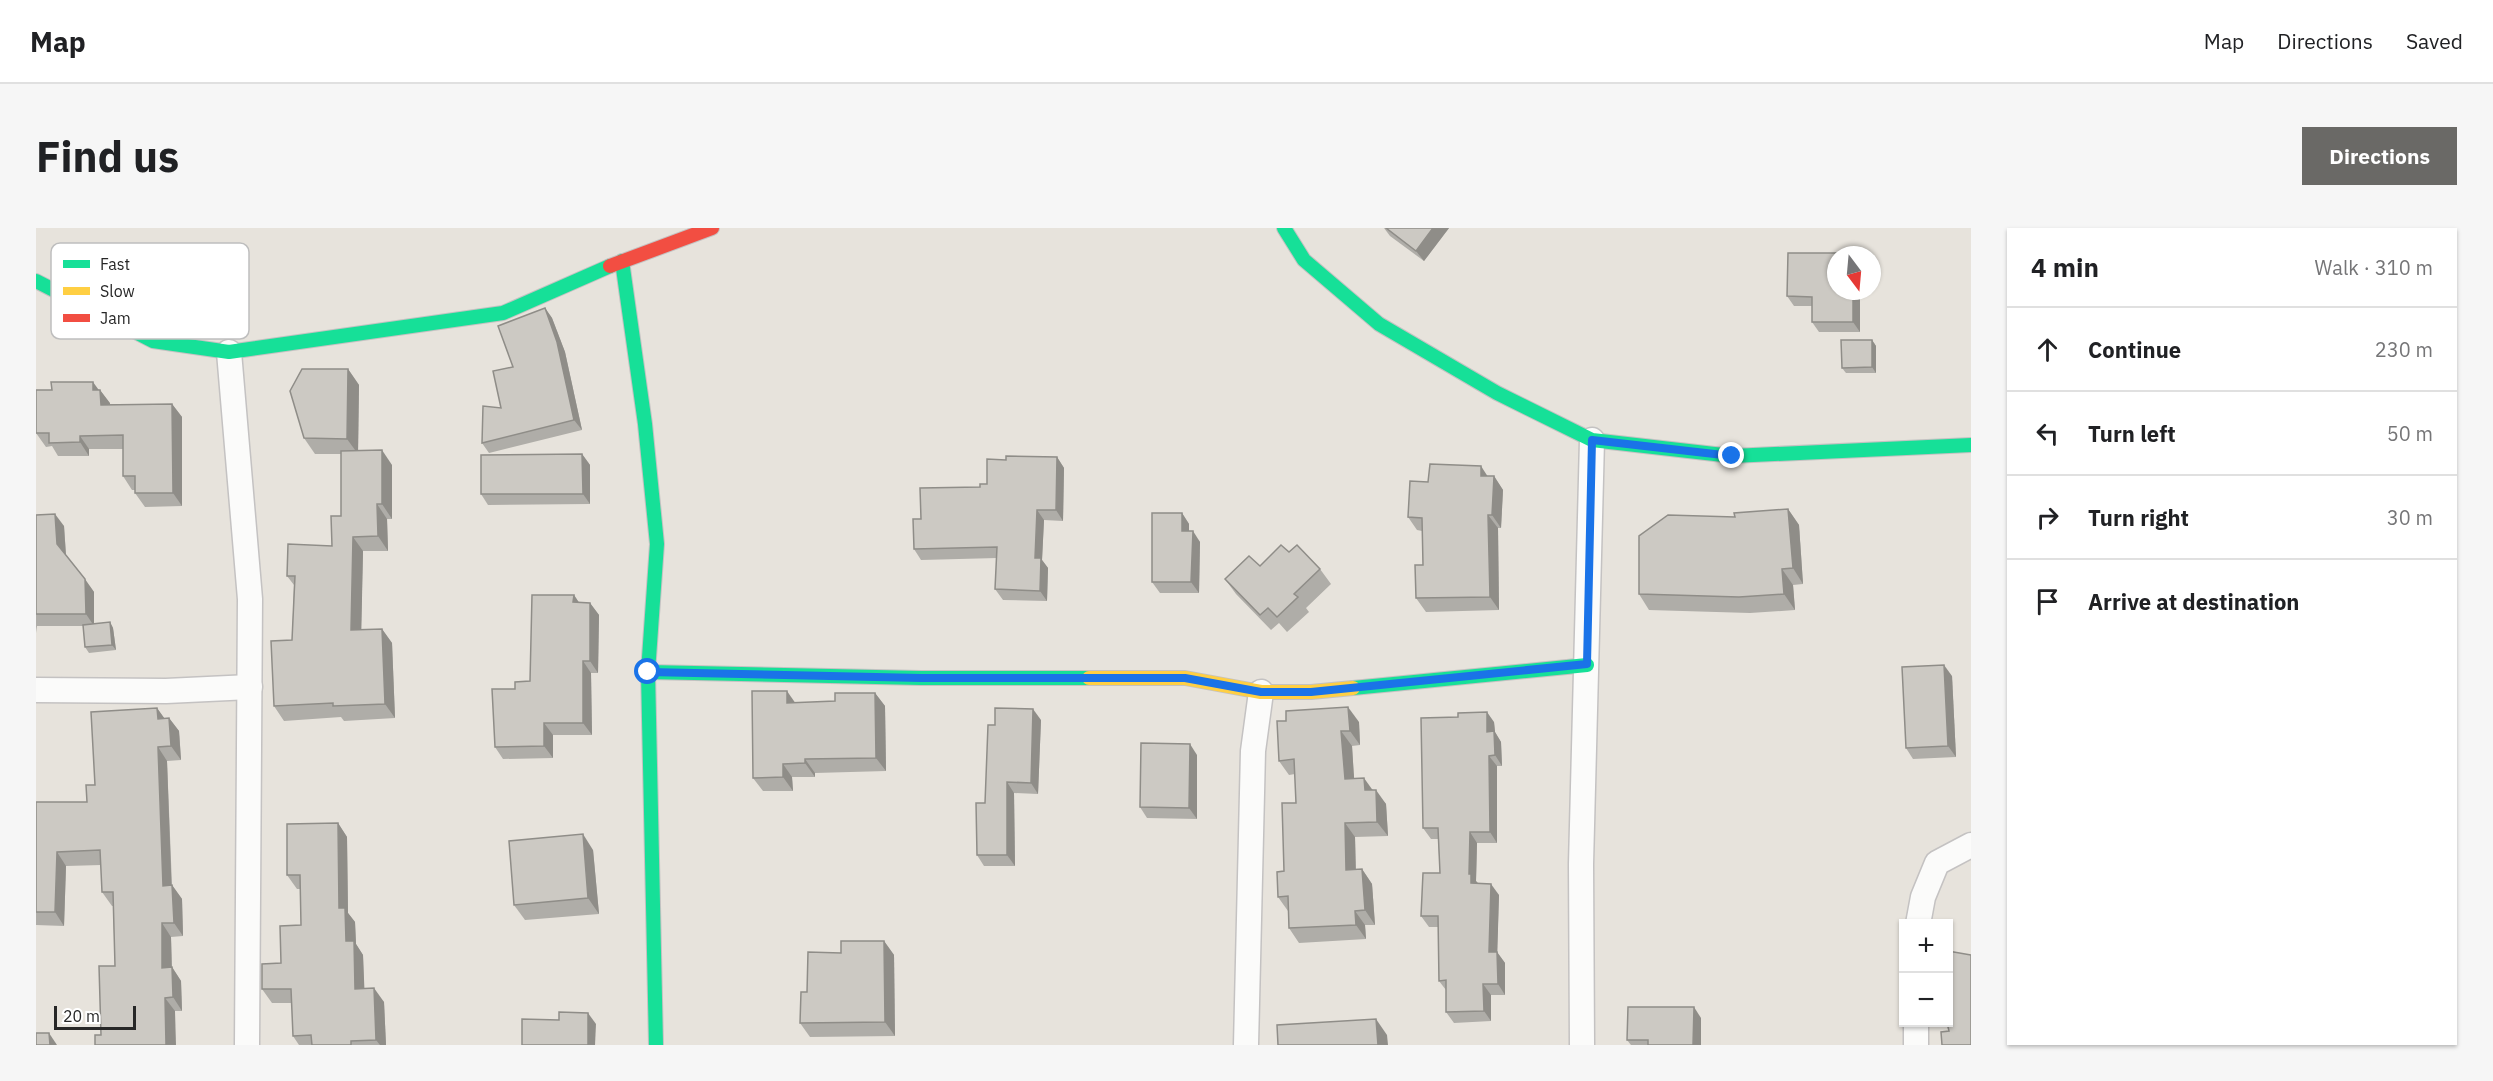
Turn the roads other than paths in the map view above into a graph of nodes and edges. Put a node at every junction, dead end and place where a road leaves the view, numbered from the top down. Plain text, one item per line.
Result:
1 (712, 228) edge
2 (1284, 228) edge
3 (622, 261) junction
4 (36, 281) edge
5 (51, 289) edge
6 (149, 339) edge
7 (229, 352) junction
8 (1592, 440) junction
9 (1971, 445) edge
10 (1587, 664) junction
11 (648, 672) junction
12 (250, 687) junction
13 (36, 690) edge
14 (1261, 692) junction
15 (1971, 845) edge
16 (1918, 919) edge
17 (1916, 1027) edge
18 (247, 1045) edge
19 (656, 1045) edge
20 (1246, 1045) edge
21 (1582, 1045) edge
22 (1916, 1045) edge

1 - 3 street
2 - 8 street
3 - 7 street
3 - 11 street
4 - 5 street
6 - 7 street
7 - 12 street
8 - 9 street
8 - 10 street
10 - 14 street
10 - 21 street
11 - 14 street
11 - 19 street
12 - 13 street
12 - 18 street
14 - 20 street
15 - 16 street
17 - 22 street

